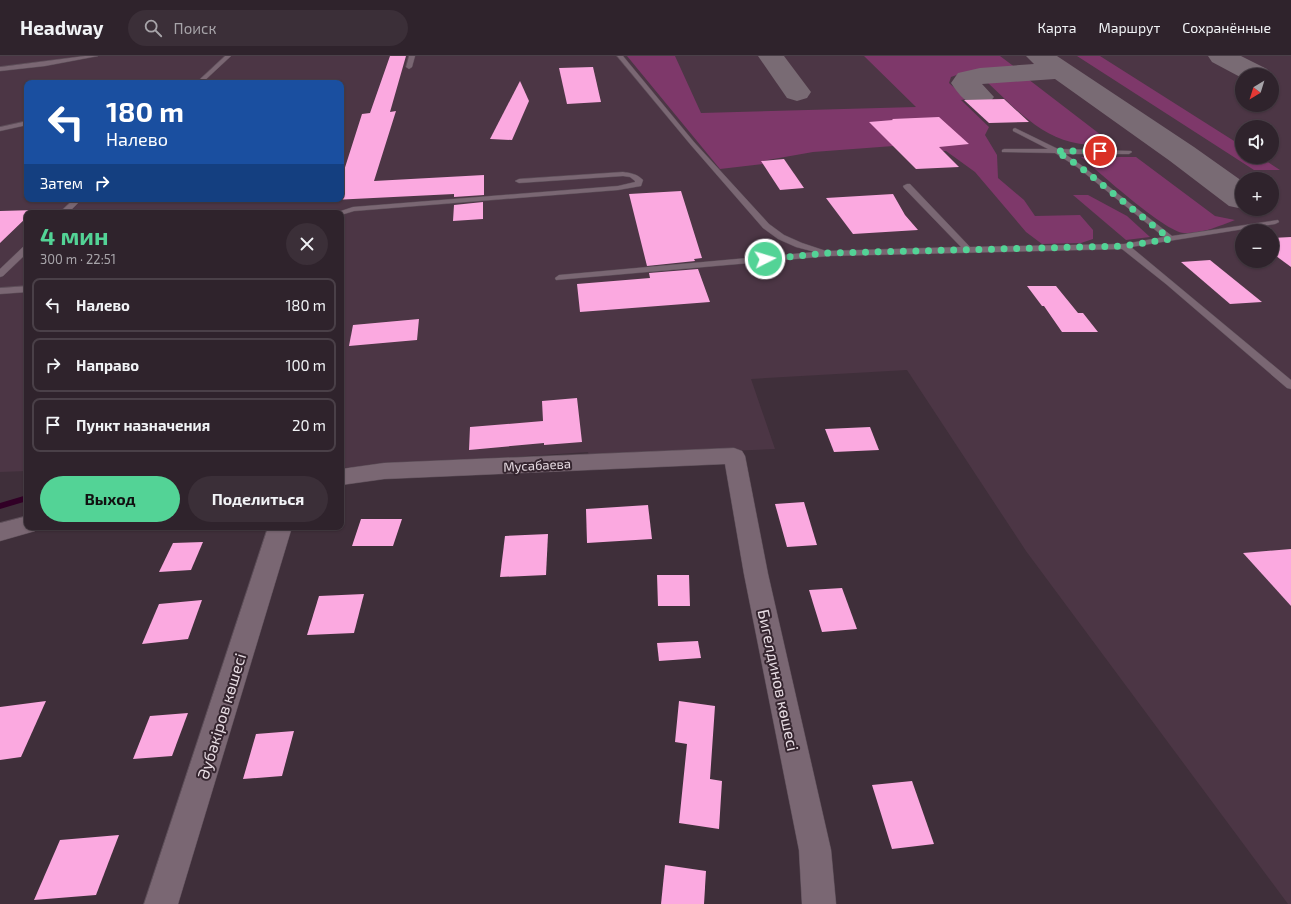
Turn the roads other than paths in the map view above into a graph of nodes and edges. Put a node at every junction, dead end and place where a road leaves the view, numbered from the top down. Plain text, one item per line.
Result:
1 (95, 56) edge
2 (228, 56) edge
3 (412, 56) edge
4 (620, 56) edge
5 (409, 67) dead end
6 (0, 69) edge
7 (202, 80) edge
8 (24, 124) edge
9 (0, 129) edge
10 (1015, 130) dead end
11 (1056, 151) junction
12 (1004, 152) dead end
13 (1129, 152) dead end
14 (519, 181) dead end
15 (907, 186) dead end
16 (75, 202) edge
17 (66, 210) edge
18 (344, 212) edge
19 (1275, 222) dead end
20 (1170, 239) junction
21 (1124, 246) junction
22 (968, 250) junction
23 (24, 251) edge
24 (829, 253) junction
25 (0, 274) edge
26 (559, 278) dead end
27 (24, 289) edge
28 (0, 291) edge
29 (1291, 386) edge
30 (734, 456) joint
31 (344, 477) edge
32 (24, 526) edge
33 (279, 530) edge
34 (0, 532) edge
35 (161, 904) edge
36 (819, 904) edge

1 - 6 lane
2 - 7 lane
3 - 5 lane
4 - 24 lane
8 - 9 lane
10 - 11 lane
11 - 12 lane
11 - 13 lane
11 - 20 lane
14 - 18 lane
15 - 22 lane
16 - 17 lane
19 - 20 lane
20 - 21 lane
21 - 22 lane
21 - 29 lane
22 - 24 lane
23 - 25 lane
24 - 26 lane
27 - 28 lane
30 - 31 street, Мусабаева
30 - 36 street, Бигелдинов көшесі
32 - 34 street
33 - 35 street, Әубәкіров көшесі

